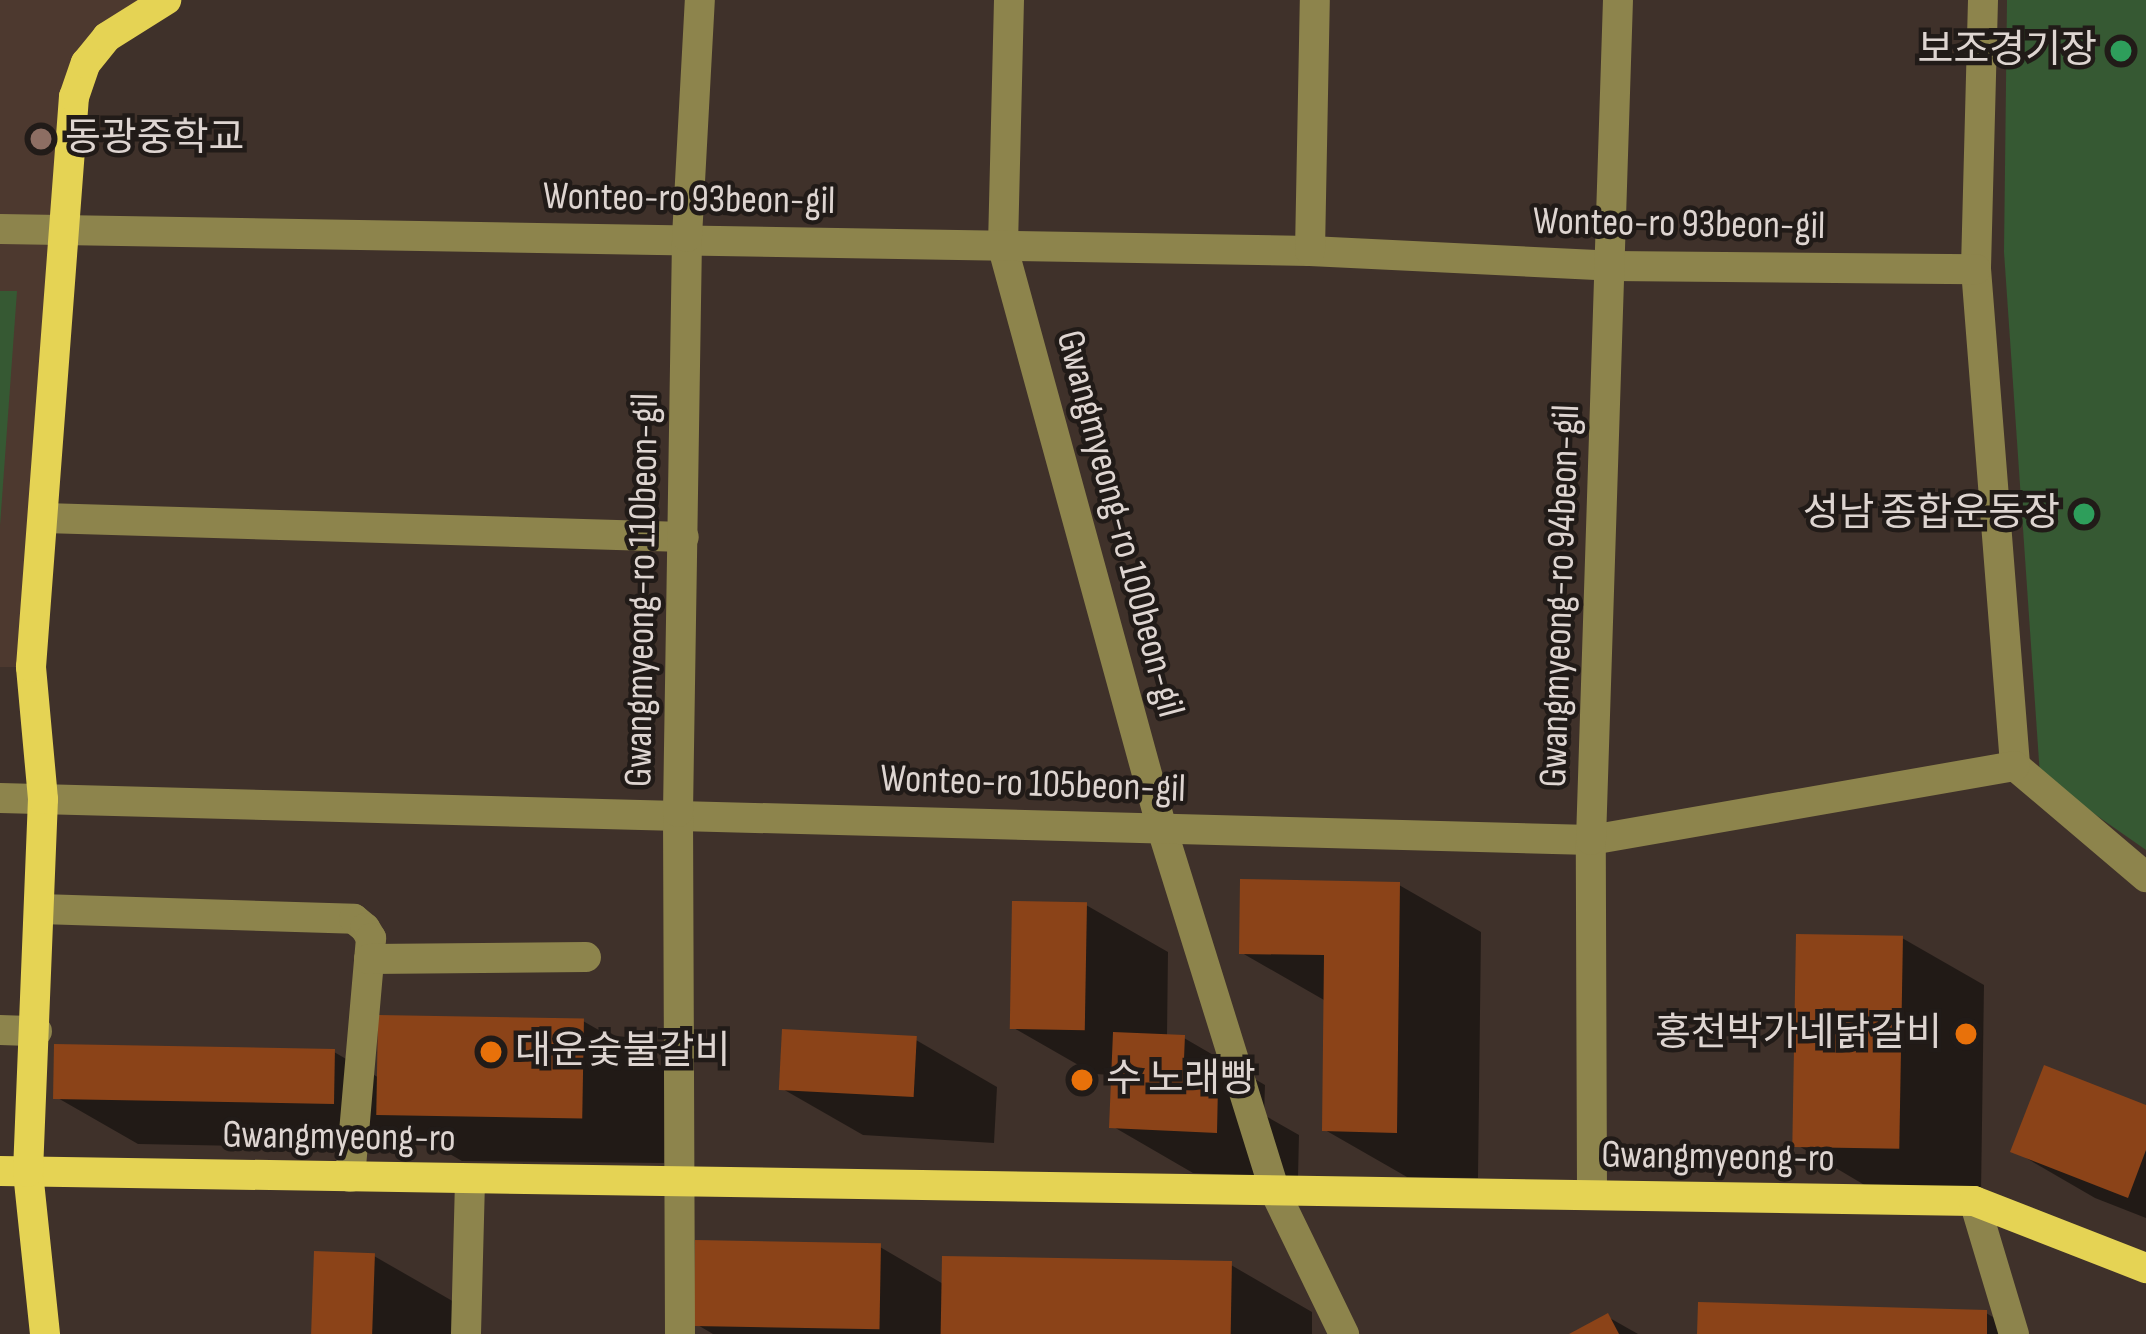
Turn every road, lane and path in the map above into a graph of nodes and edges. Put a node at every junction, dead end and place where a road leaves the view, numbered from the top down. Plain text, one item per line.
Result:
1 (166, 0) edge
2 (700, 0) edge
3 (1009, 0) edge
4 (1316, 0) edge
5 (1618, 0) edge
6 (1983, 0) edge
7 (0, 229) edge
8 (67, 229) junction
9 (687, 238) junction
10 (1003, 248) junction
11 (1310, 251) junction
12 (1612, 266) junction
13 (1976, 268) junction
14 (44, 518) junction
15 (684, 537) junction
16 (2014, 766) junction
17 (0, 798) edge
18 (43, 799) junction
19 (678, 812) junction
20 (1162, 829) junction
21 (1591, 840) junction
22 (2146, 877) edge
23 (40, 909) junction
24 (369, 958) junction
25 (586, 958) dead end
26 (0, 1030) edge
27 (37, 1031) junction
28 (14, 1172) edge
29 (350, 1178) junction
30 (470, 1179) junction
31 (677, 1181) junction
32 (1276, 1194) junction
33 (1592, 1194) junction
34 (1974, 1201) junction
35 (2146, 1268) edge
36 (45, 1334) edge
37 (466, 1334) edge
38 (680, 1334) edge
39 (1344, 1334) edge
40 (2014, 1334) edge

1 - 8 main road
2 - 9 street, Gwangmyeong-ro 110beon-gil
3 - 10 street, Gwangmyeong-ro 100beon-gil
4 - 11 street
5 - 12 street, Gwangmyeong-ro 94beon-gil
6 - 13 street
7 - 8 street, Wonteo-ro 93beon-gil
8 - 9 street, Wonteo-ro 93beon-gil
8 - 14 main road
9 - 10 street, Wonteo-ro 93beon-gil
9 - 15 street, Gwangmyeong-ro 110beon-gil
10 - 11 street, Wonteo-ro 93beon-gil
10 - 20 street, Gwangmyeong-ro 100beon-gil
11 - 12 street, Wonteo-ro 93beon-gil
12 - 13 street, Wonteo-ro 93beon-gil
12 - 21 street, Gwangmyeong-ro 94beon-gil
13 - 16 street
14 - 15 street
14 - 18 main road
15 - 19 street, Gwangmyeong-ro 110beon-gil
16 - 21 street, Wonteo-ro 105beon-gil
16 - 22 street
17 - 18 street, Wonteo-ro 105beon-gil
18 - 19 street, Wonteo-ro 105beon-gil
18 - 23 main road
19 - 20 street, Wonteo-ro 105beon-gil
19 - 31 street, Gwangmyeong-ro 110beon-gil
20 - 21 street, Wonteo-ro 105beon-gil
20 - 32 street, Gwangmyeong-ro 100beon-gil
21 - 33 street, Gwangmyeong-ro 94beon-gil
23 - 24 street
23 - 27 main road
24 - 25 street
24 - 29 street
26 - 27 street
27 - 28 main road
28 - 29 main road, Gwangmyeong-ro
28 - 36 main road
29 - 30 main road, Gwangmyeong-ro
30 - 31 main road, Gwangmyeong-ro
30 - 37 street
31 - 32 main road, Gwangmyeong-ro
31 - 38 street
32 - 33 main road, Gwangmyeong-ro
32 - 39 street
33 - 34 main road, Gwangmyeong-ro
34 - 35 main road, Gwangmyeong-ro
34 - 40 street

